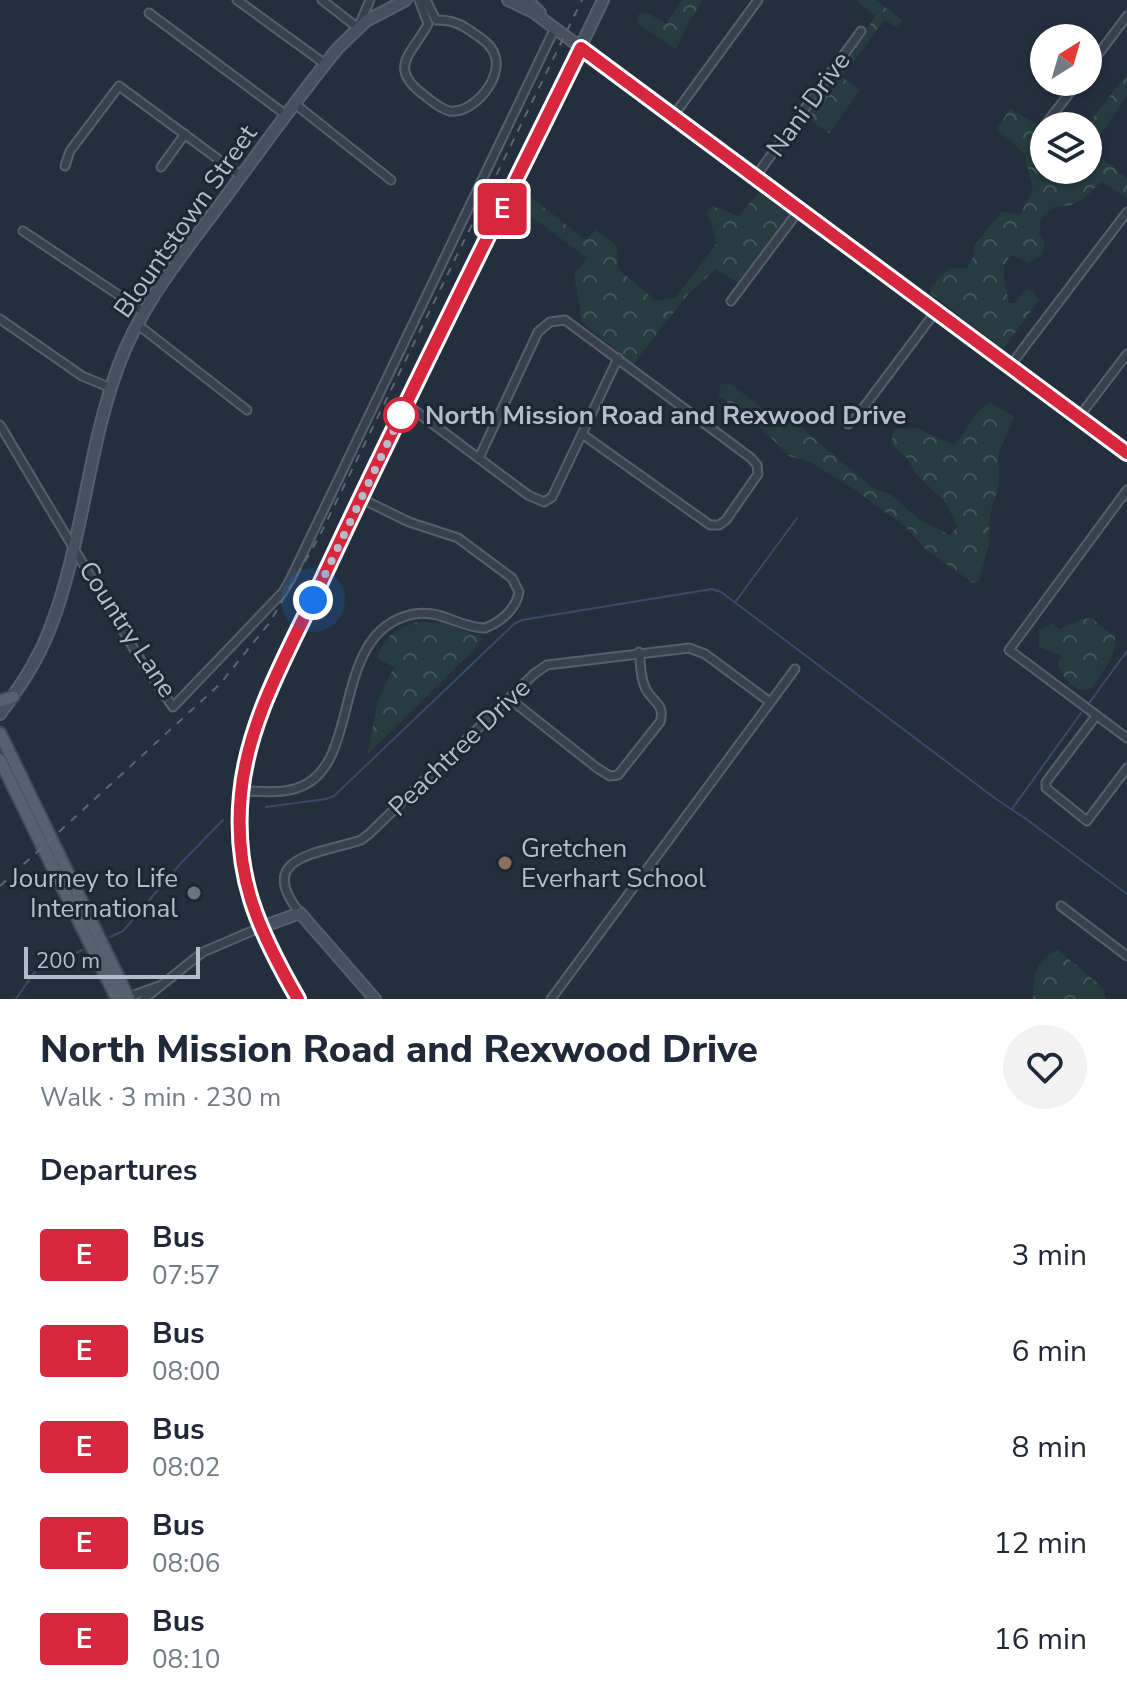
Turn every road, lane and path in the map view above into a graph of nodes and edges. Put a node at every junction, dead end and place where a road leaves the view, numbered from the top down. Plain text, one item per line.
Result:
1 (237, 0) edge
2 (322, 0) edge
3 (370, 0) edge
4 (406, 0) edge
5 (419, 0) edge
6 (426, 0) edge
7 (508, 0) edge
8 (527, 0) edge
9 (603, 0) edge
10 (758, 0) edge
11 (149, 13) dead end
12 (429, 16) junction
13 (1127, 16) edge
14 (358, 28) junction
15 (555, 28) junction
16 (861, 31) dead end
17 (581, 48) junction
18 (1102, 49) edge
19 (325, 64) junction
20 (1067, 96) edge
21 (295, 104) junction
22 (1055, 112) edge
23 (286, 115) junction
24 (674, 115) junction
25 (185, 134) junction
26 (65, 166) dead end
27 (161, 167) dead end
28 (241, 176) junction
29 (756, 176) junction
30 (391, 180) dead end
31 (800, 209) junction
32 (1127, 212) edge
33 (23, 231) dead end
34 (731, 301) dead end
35 (936, 311) junction
36 (144, 312) junction
37 (0, 319) edge
38 (137, 324) junction
39 (1127, 354) edge
40 (618, 358) junction
41 (1010, 366) junction
42 (111, 388) junction
43 (406, 404) junction
44 (247, 410) dead end
45 (1079, 417) junction
46 (848, 424) dead end
47 (0, 425) edge
48 (582, 434) junction
49 (1127, 453) edge
50 (479, 458) junction
51 (1127, 490) edge
52 (360, 498) junction
53 (73, 544) junction
54 (639, 652) junction
55 (795, 669) dead end
56 (13, 697) junction
57 (510, 699) junction
58 (0, 701) edge
59 (770, 702) junction
60 (0, 714) edge
61 (1096, 716) junction
62 (0, 733) edge
63 (1127, 738) edge
64 (2, 765) edge
65 (1127, 768) edge
66 (241, 791) junction
67 (1061, 906) dead end
68 (300, 913) junction
69 (85, 921) junction
70 (259, 928) junction
71 (1127, 956) edge
72 (109, 981) junction
73 (161, 986) junction
74 (124, 998) edge
75 (107, 999) edge
76 (144, 999) edge
77 (298, 999) edge
78 (375, 999) edge
79 (551, 999) edge

1 - 19 street
2 - 14 street
3 - 14 street, Blountstown Street
4 - 14 main road
5 - 12 street
6 - 12 street
7 - 15 main road
8 - 15 main road
9 - 17 main road
10 - 24 street
11 - 23 street
12 - 12 street
13 - 18 street
14 - 19 main road, Blountstown Street
15 - 17 main road
15 - 53 street, Country Lane
16 - 29 street, Nani Drive
17 - 24 main road
17 - 43 main road
19 - 21 main road, Blountstown Street
20 - 22 street
21 - 23 main road, Blountstown Street
21 - 30 street
23 - 28 main road, Blountstown Street
24 - 29 main road
25 - 26 street
25 - 27 street
25 - 28 street
28 - 36 main road, Blountstown Street
29 - 31 main road
31 - 34 street
31 - 35 main road
32 - 41 street
33 - 36 street
35 - 41 main road
35 - 46 street
36 - 38 main road, Blountstown Street
37 - 42 street
38 - 42 main road, Blountstown Street
38 - 44 street
39 - 45 street
40 - 48 street
40 - 48 street
40 - 50 street
41 - 45 main road
42 - 53 main road, Blountstown Street
43 - 50 street
43 - 52 main road
45 - 49 main road
47 - 53 street
48 - 50 street
51 - 61 street
52 - 66 main road
52 - 66 street
53 - 56 main road, Blountstown Street
54 - 57 street, Peachtree Drive
54 - 57 street
54 - 59 street, Peachtree Drive
55 - 59 street
56 - 58 main road
56 - 60 main road, Blountstown Street
57 - 68 street, Peachtree Drive
59 - 79 street
61 - 63 street
61 - 65 street
62 - 69 main road
64 - 69 main road
66 - 70 main road
67 - 71 street
68 - 70 main road
68 - 78 main road
69 - 72 main road
69 - 74 main road
70 - 73 street
70 - 77 main road
72 - 74 main road
72 - 75 main road
73 - 74 street
73 - 76 street

